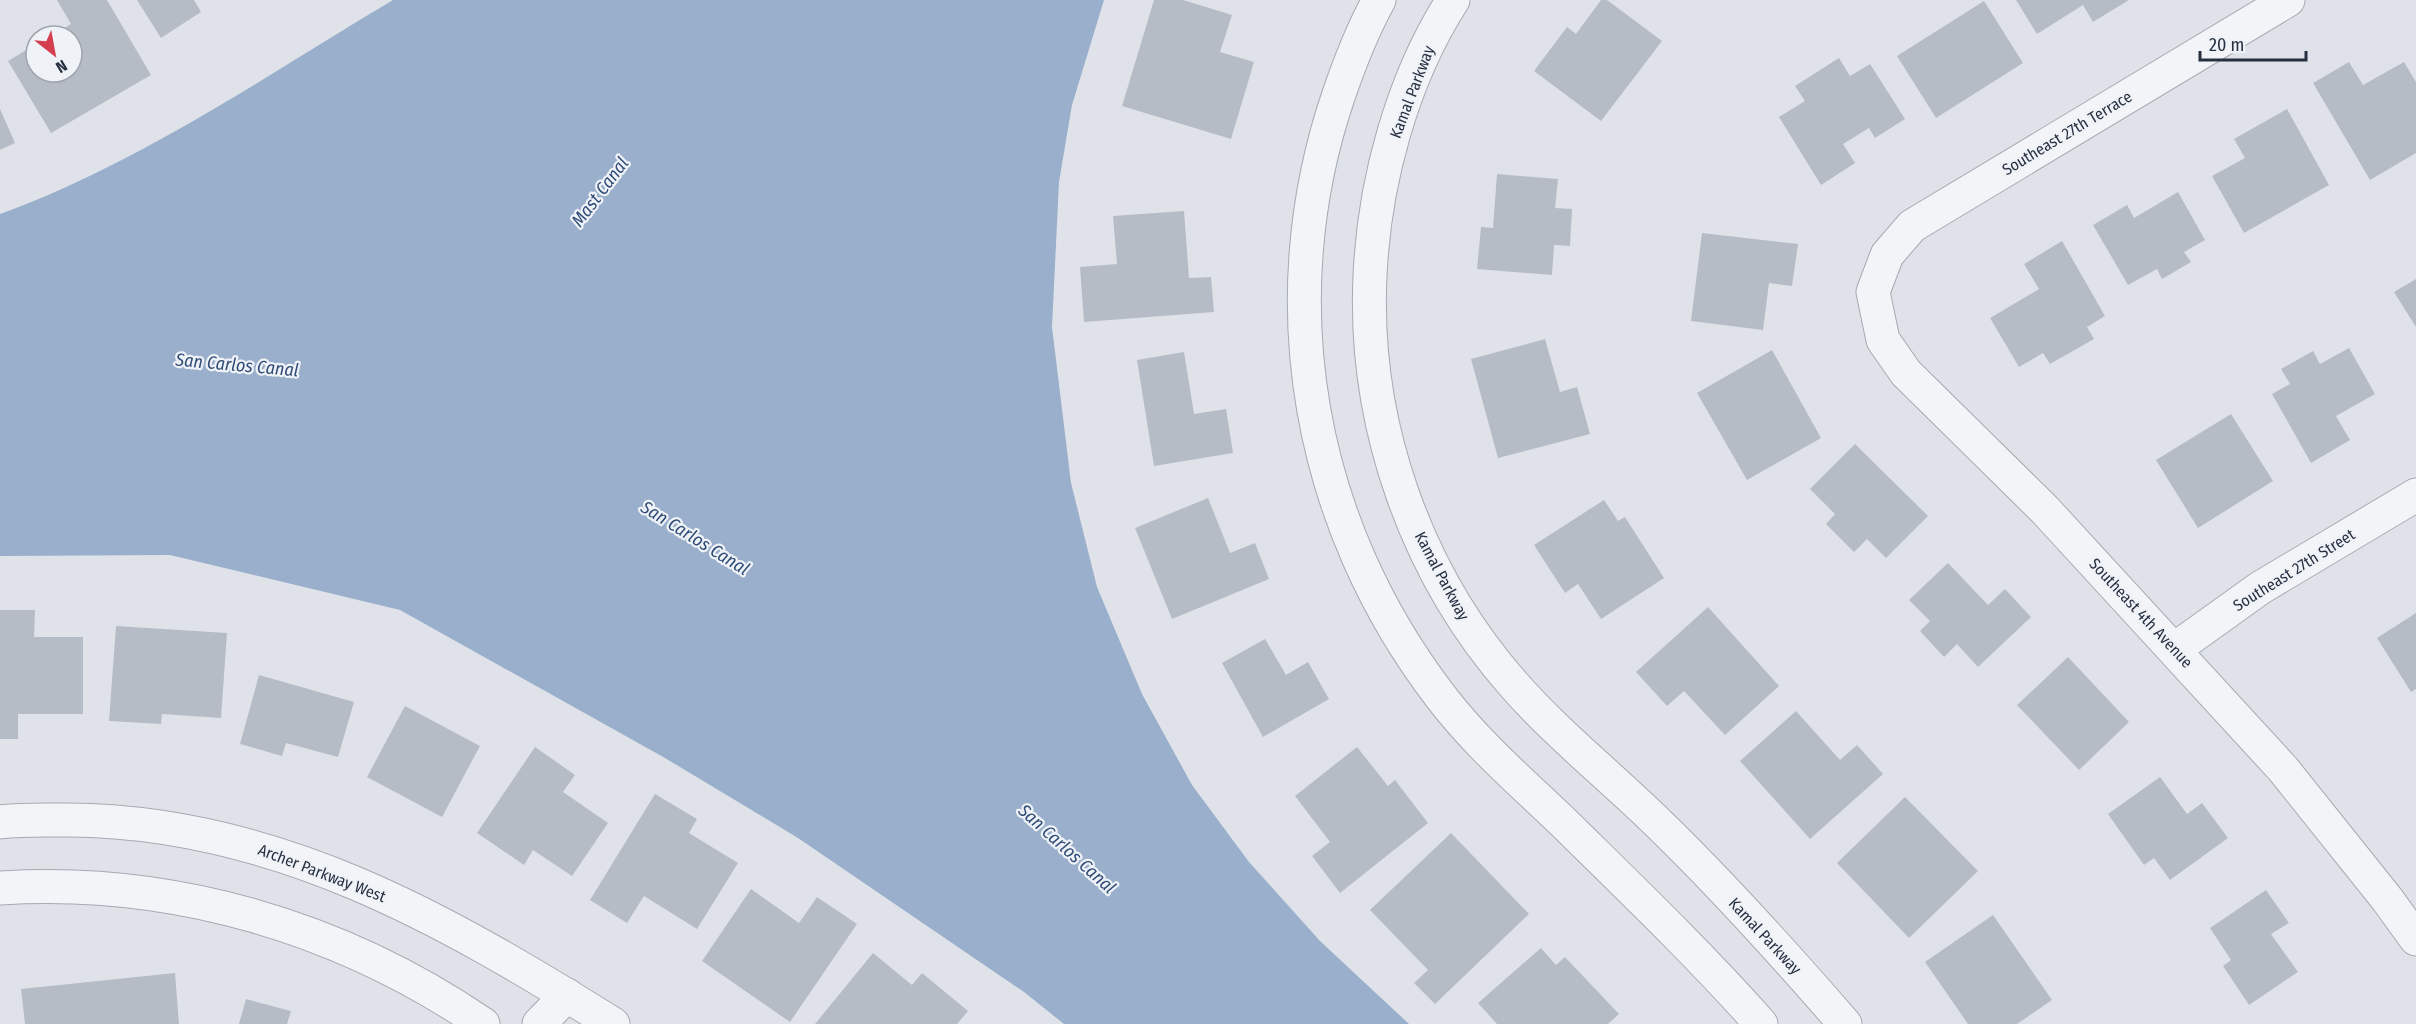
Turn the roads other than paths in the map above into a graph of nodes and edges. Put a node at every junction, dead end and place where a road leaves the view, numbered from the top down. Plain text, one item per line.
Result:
1 (1379, 0) edge
2 (1453, 0) edge
3 (2288, 0) edge
4 (1873, 291) joint
5 (2416, 495) edge
6 (2175, 650) junction
7 (0, 822) edge
8 (0, 888) edge
9 (2416, 939) edge
10 (567, 995) junction
11 (483, 1024) edge
12 (539, 1024) edge
13 (613, 1024) edge
14 (1761, 1024) edge
15 (1845, 1024) edge

1 - 14 street
2 - 15 street, Kamal Parkway
3 - 4 street, Southeast 27th Terrace
4 - 6 street, Southeast 4th Avenue
5 - 6 street, Southeast 27th Street
6 - 9 street, Southeast 4th Avenue
7 - 10 street, Archer Parkway West
8 - 11 street
10 - 12 street
10 - 13 street, Archer Parkway West

